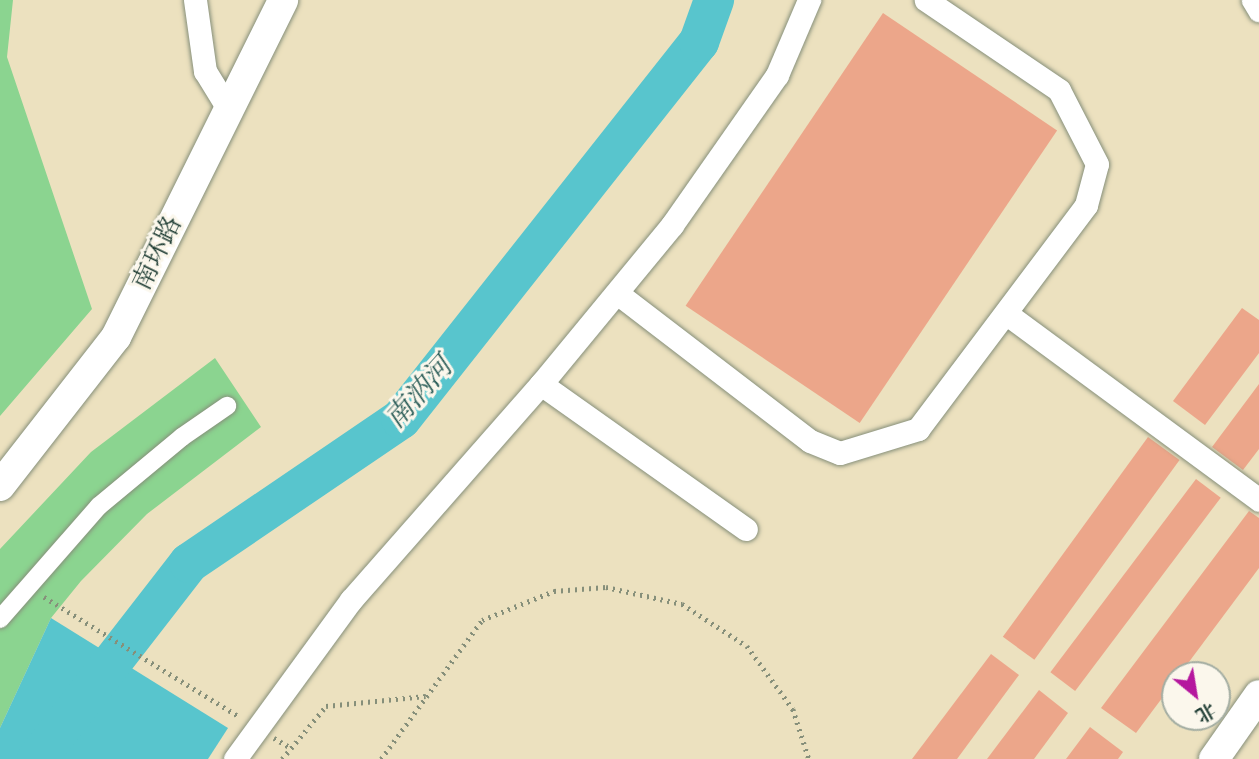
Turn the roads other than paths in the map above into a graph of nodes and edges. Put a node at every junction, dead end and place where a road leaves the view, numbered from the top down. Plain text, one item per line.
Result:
1 (195, 0) edge
2 (283, 0) edge
3 (808, 0) edge
4 (926, 0) edge
5 (1253, 0) edge
6 (1259, 10) edge
7 (229, 110) junction
8 (617, 293) junction
9 (1007, 314) junction
10 (541, 384) junction
11 (227, 406) dead end
12 (0, 486) edge
13 (1259, 500) edge
14 (746, 529) dead end
15 (0, 619) edge
16 (1259, 695) edge
17 (235, 759) edge
18 (1214, 759) edge

1 - 7 street
2 - 7 street, 南环路
3 - 8 street
4 - 9 street
5 - 6 street
7 - 12 street, 南环路
8 - 9 street
8 - 10 street
9 - 13 street
10 - 14 street
10 - 17 street
11 - 15 street
16 - 18 street

